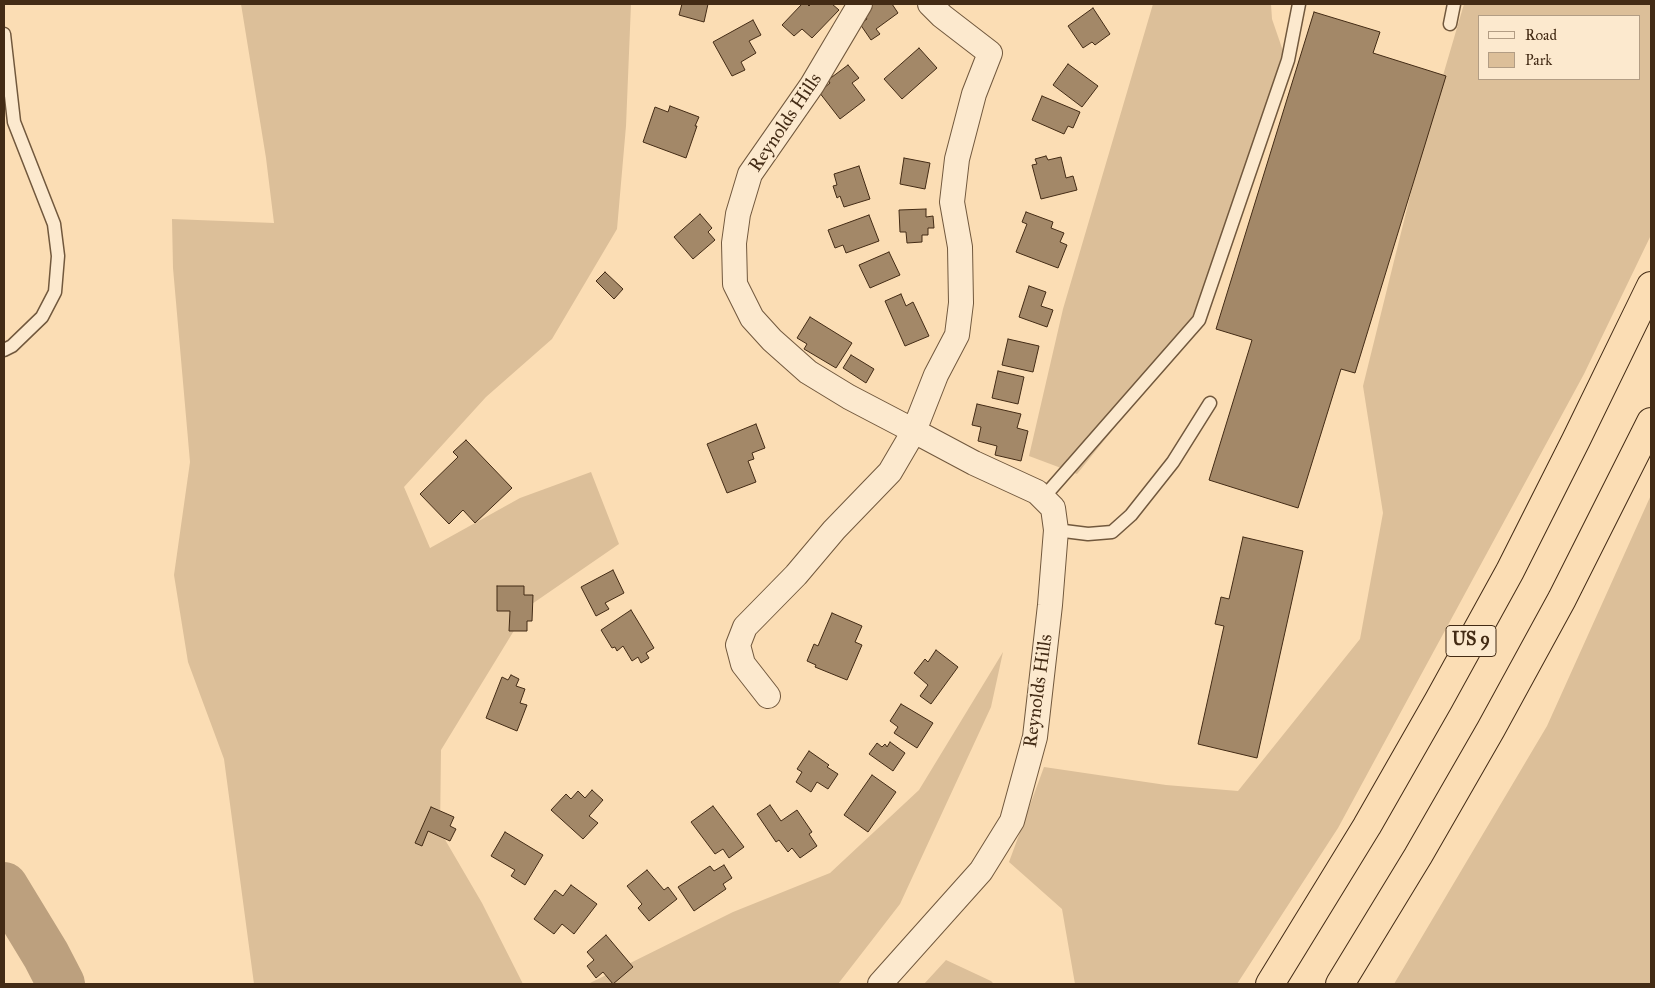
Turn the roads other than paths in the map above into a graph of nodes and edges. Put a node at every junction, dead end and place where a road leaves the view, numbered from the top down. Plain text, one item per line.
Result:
1 (860, 4) edge
2 (930, 4) edge
3 (1299, 4) edge
4 (1454, 4) edge
5 (1450, 24) dead end
6 (4, 34) edge
7 (1651, 286) edge
8 (4, 350) edge
9 (1210, 403) dead end
10 (1651, 422) edge
11 (914, 431) junction
12 (1043, 498) junction
13 (1056, 530) junction
14 (768, 696) dead end
15 (880, 984) edge
16 (1270, 984) edge
17 (1340, 984) edge

1 - 11 street, Reynolds Hills
2 - 11 street
3 - 12 lane
4 - 5 lane
6 - 8 lane
7 - 16 highway, US 9
9 - 13 lane
10 - 17 highway
11 - 12 street, Reynolds Hills
11 - 14 street
12 - 13 street, Reynolds Hills
13 - 15 street, Reynolds Hills

